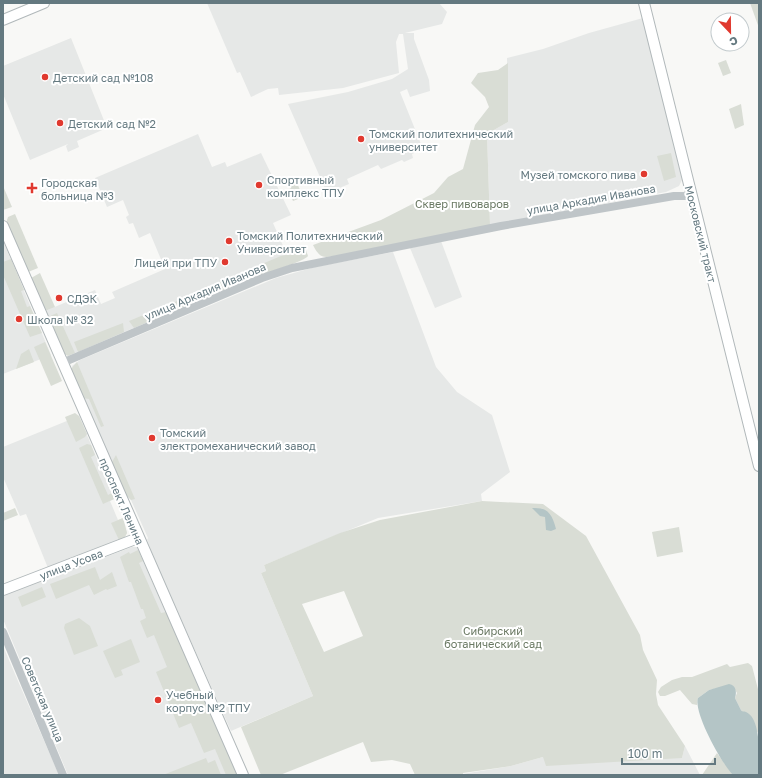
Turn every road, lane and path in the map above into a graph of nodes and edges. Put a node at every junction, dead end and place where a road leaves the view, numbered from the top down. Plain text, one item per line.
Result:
1 (44, 3) edge
2 (644, 3) edge
3 (3, 20) edge
4 (692, 196) junction
5 (3, 226) edge
6 (62, 364) junction
7 (759, 466) edge
8 (138, 538) junction
9 (3, 590) edge
10 (3, 632) edge
11 (63, 775) edge
12 (243, 775) edge

1 - 3 main road
2 - 4 main road, Московский тракт
4 - 6 street, улица Аркадия Иванова
4 - 7 main road, Московский тракт
5 - 6 main road, проспект Ленина
6 - 8 main road, проспект Ленина
8 - 9 main road, улица Усова
8 - 12 main road, проспект Ленина
10 - 11 street, Советская улица

